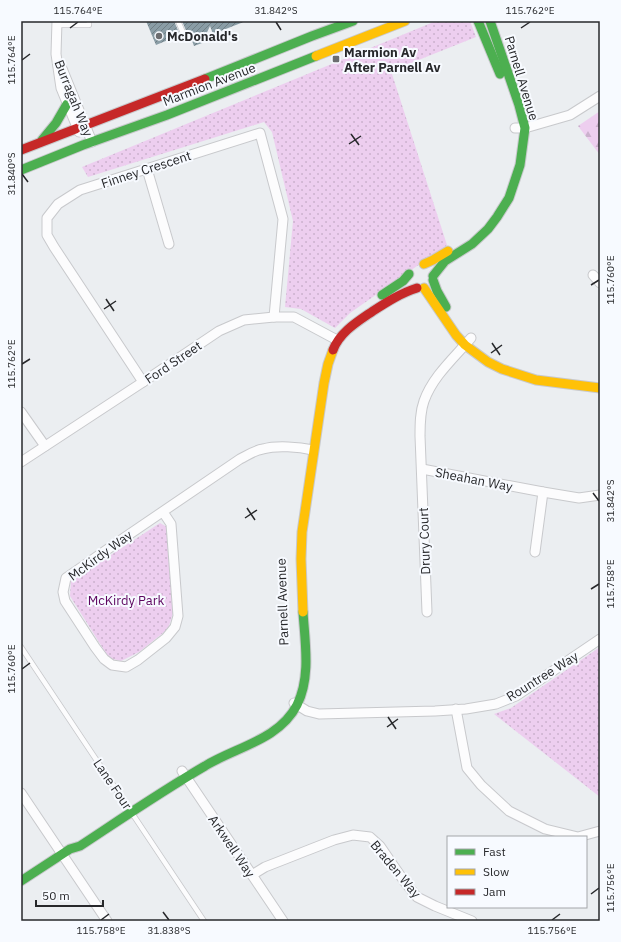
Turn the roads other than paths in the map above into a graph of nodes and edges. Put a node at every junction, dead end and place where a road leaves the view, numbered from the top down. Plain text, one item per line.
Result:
1 (89, 21) edge
2 (178, 21) edge
3 (353, 21) edge
4 (405, 21) edge
5 (478, 21) edge
6 (490, 21) edge
7 (57, 23) edge
8 (184, 35) dead end
9 (56, 54) junction
10 (600, 96) edge
11 (67, 104) junction
12 (81, 127) junction
13 (520, 128) junction
14 (41, 142) junction
15 (87, 143) junction
16 (21, 150) edge
17 (147, 169) junction
18 (21, 170) edge
19 (169, 244) dead end
20 (415, 267) junction
21 (593, 275) dead end
22 (433, 278) junction
23 (600, 283) edge
24 (420, 288) junction
25 (274, 317) junction
26 (466, 336) junction
27 (334, 338) junction
28 (600, 379) edge
29 (143, 382) junction
30 (600, 388) edge
31 (21, 412) edge
32 (44, 446) junction
33 (308, 451) junction
34 (21, 462) edge
35 (422, 469) junction
36 (300, 482) dead end
37 (543, 492) junction
38 (600, 495) edge
39 (163, 512) junction
40 (535, 552) dead end
41 (427, 612) dead end
42 (600, 639) edge
43 (21, 647) edge
44 (295, 704) junction
45 (456, 709) junction
46 (184, 774) junction
47 (21, 793) edge
48 (129, 808) junction
49 (600, 831) edge
50 (62, 854) junction
51 (252, 875) junction
52 (21, 881) edge
53 (107, 921) edge
54 (204, 921) edge
55 (283, 921) edge
56 (472, 921) edge

1 - 7 lane
2 - 8 lane
3 - 12 main road, Marmion Avenue
4 - 15 main road, Marmion Avenue
5 - 13 main road, Parnell Avenue
6 - 13 main road, Parnell Avenue
7 - 9 street, Burragah Way
9 - 11 street, Burragah Way
9 - 12 street, Burragah Way
10 - 13 street
11 - 12 street, Burragah Way
11 - 14 main road
12 - 14 main road, Marmion Avenue
12 - 15 street, Burragah Way
13 - 20 main road, Parnell Avenue
13 - 22 main road, Parnell Avenue
14 - 16 main road, Marmion Avenue
15 - 18 main road, Marmion Avenue
17 - 19 street
17 - 25 street, Finney Crescent
17 - 29 street, Finney Crescent
20 - 22 main road
20 - 24 main road
20 - 27 main road, Parnell Avenue
21 - 23 street
22 - 24 main road, Parnell Avenue
22 - 26 main road
24 - 26 main road
24 - 27 main road, Parnell Avenue
25 - 27 street, Ford Street
25 - 29 street, Ford Street
26 - 28 main road
26 - 30 main road
26 - 35 street, Sheahan Way
27 - 33 main road, Parnell Avenue
29 - 32 street, Ford Street
31 - 32 street
32 - 34 street, Ford Street
33 - 39 street, McKirdy Way
33 - 44 main road, Parnell Avenue
35 - 37 street, Sheahan Way
35 - 41 street, Drury Court
36 - 44 main road, Parnell Avenue
37 - 38 street, Sheahan Way
37 - 40 street
39 - 39 street, McKirdy Way
42 - 45 street, Rountree Way
43 - 48 lane, Lane Four
44 - 45 street, Rountree Way
44 - 46 main road, Parnell Avenue
45 - 49 street
46 - 48 main road, Parnell Avenue
46 - 51 street, Arkwell Way
47 - 50 street
48 - 50 main road, Parnell Avenue
48 - 54 lane, Lane Four
50 - 52 main road, Parnell Avenue
50 - 53 street
51 - 55 street, Arkwell Way
51 - 56 street, Braden Way

